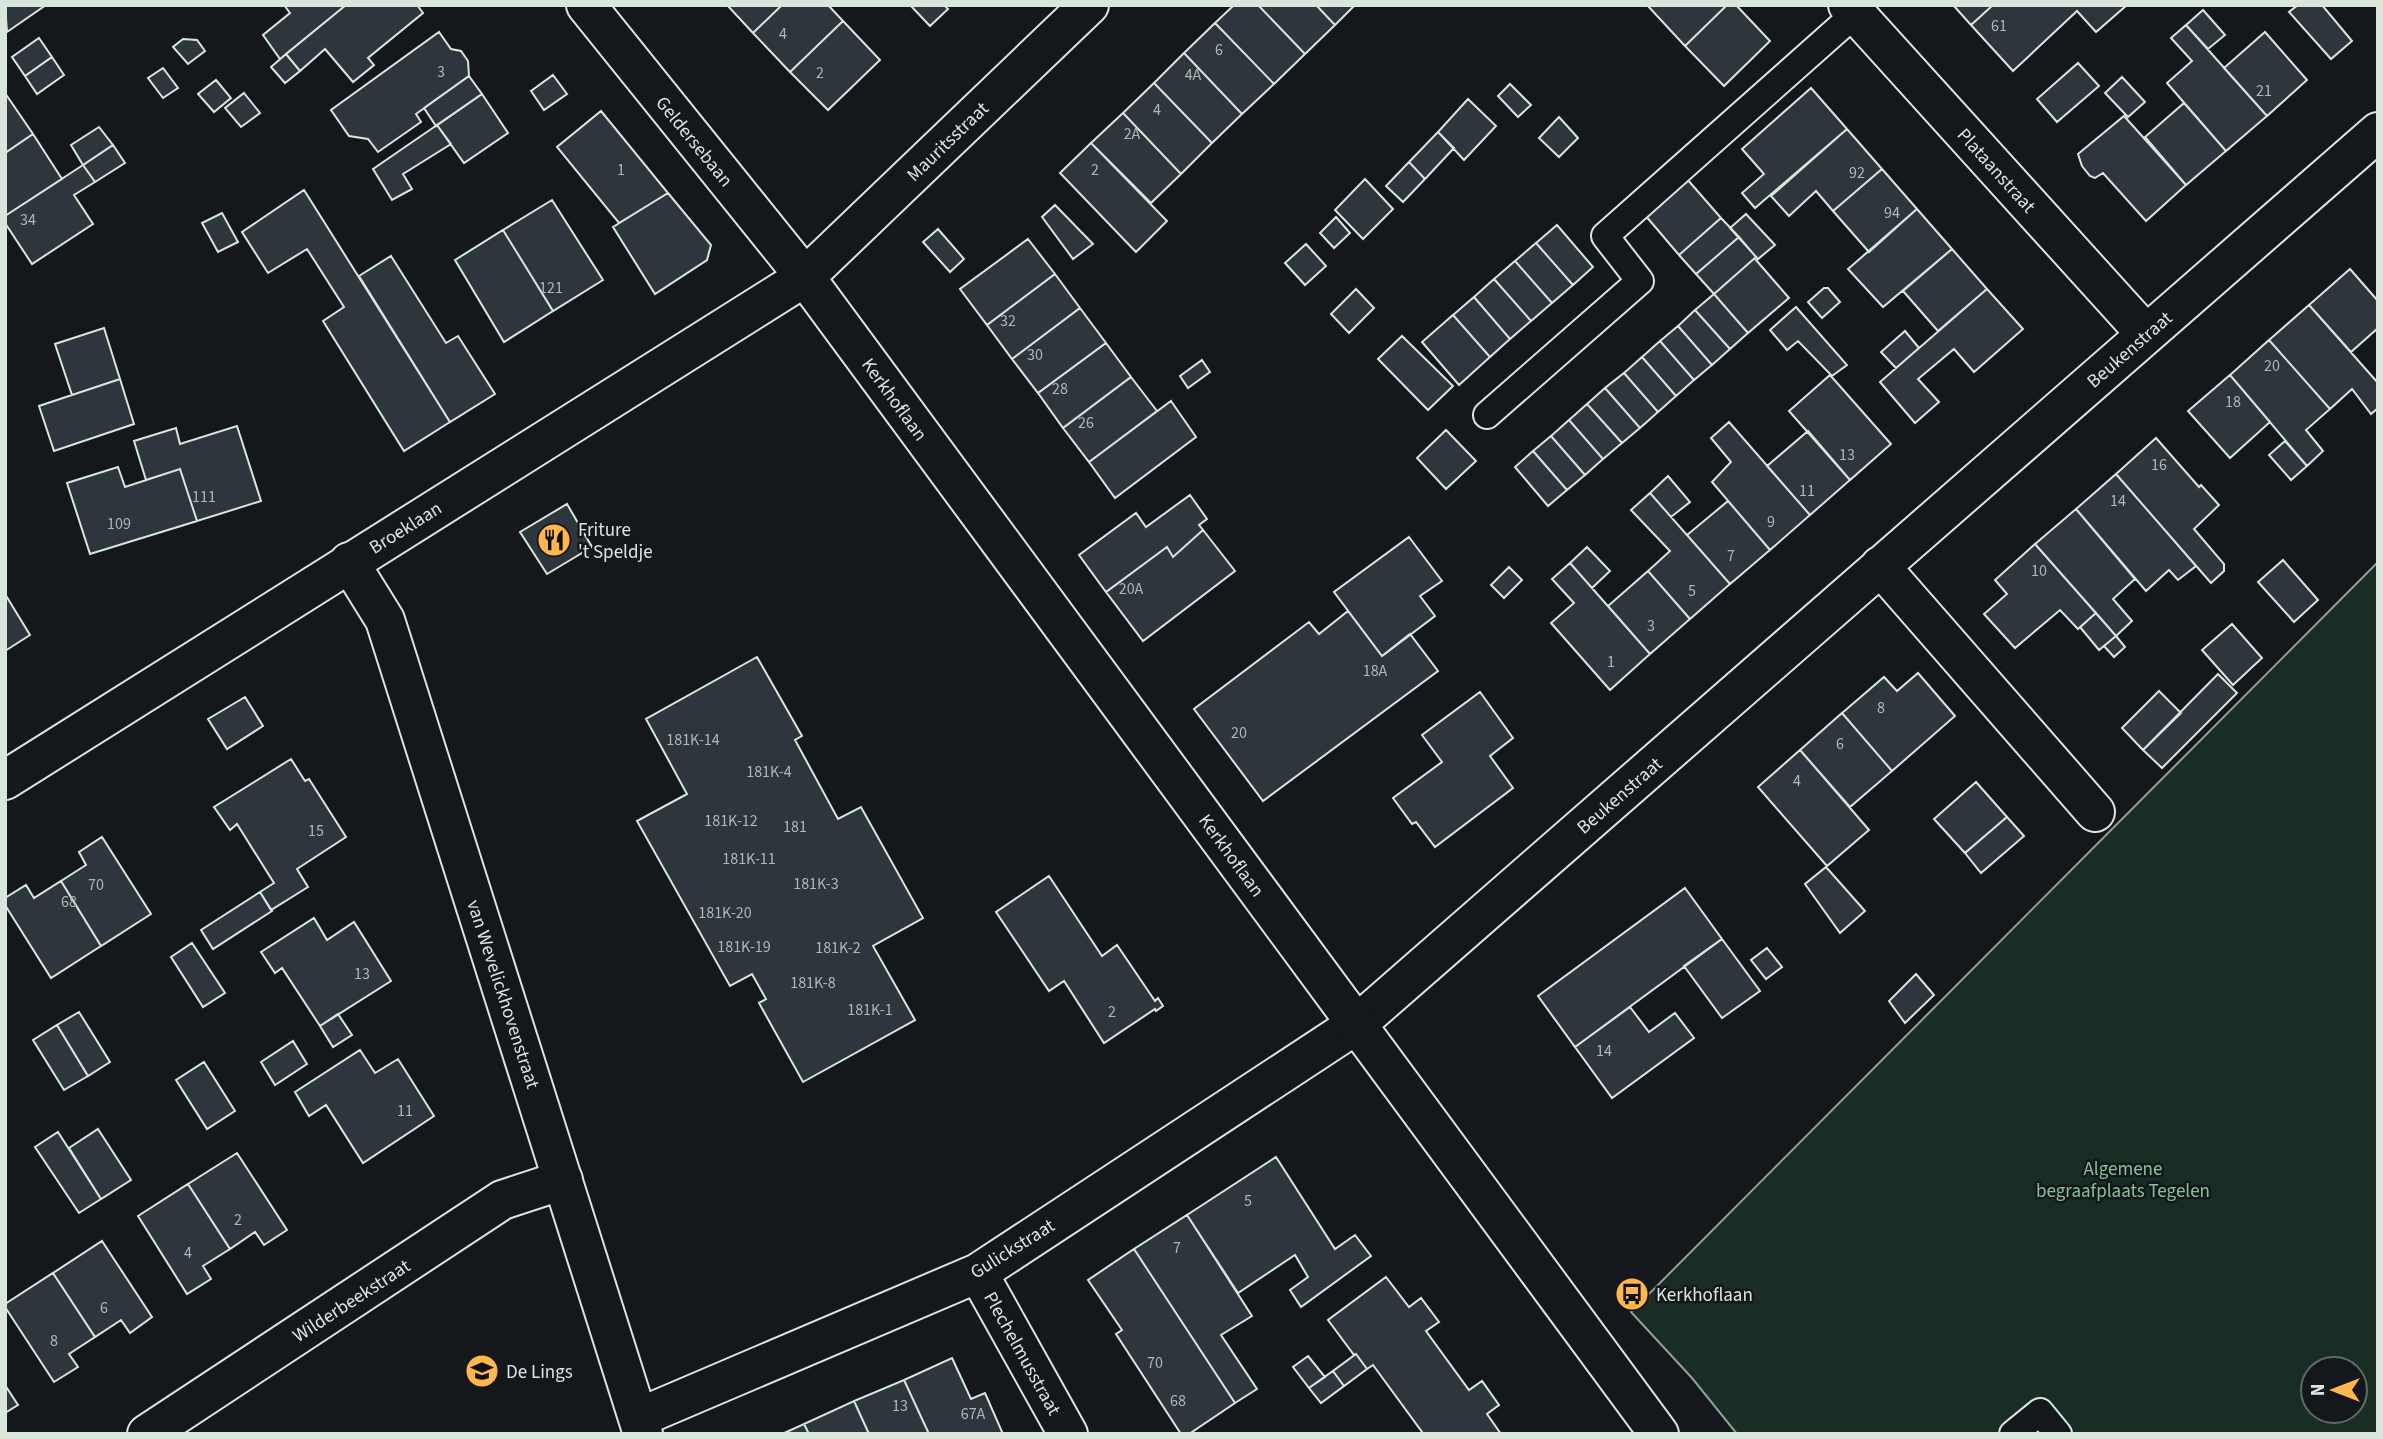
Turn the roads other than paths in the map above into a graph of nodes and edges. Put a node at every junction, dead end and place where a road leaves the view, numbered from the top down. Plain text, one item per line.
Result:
1 (586, 5) edge
2 (1089, 5) edge
3 (1852, 9) edge
4 (2378, 132) edge
5 (805, 277) junction
6 (2146, 334) junction
7 (1487, 415) dead end
8 (349, 562) junction
9 (1881, 566) junction
10 (5, 780) edge
11 (2095, 812) dead end
12 (1357, 1024) junction
13 (563, 1180) junction
14 (978, 1273) junction
15 (641, 1426) edge
16 (147, 1434) edge
17 (1068, 1434) edge
18 (1658, 1434) edge
19 (2013, 1434) edge
20 (2057, 1434) edge

1 - 5 street, Geldersebaan
2 - 5 street, Mauritsstraat
3 - 6 street, Plataanstraat
3 - 7 lane
4 - 6 street, Beukenstraat
5 - 8 street, Broeklaan
5 - 12 street, Kerkhoflaan
6 - 9 street, Beukenstraat
8 - 10 street, Broeklaan
8 - 13 street, van Wevelickhovenstraat
9 - 11 street
9 - 12 street, Beukenstraat
12 - 14 street, Gulickstraat
12 - 18 street, Kerkhoflaan
13 - 15 street, van Wevelickhovenstraat
13 - 16 street, Wilderbeekstraat
14 - 15 street, Gulickstraat
14 - 17 street, Plechelmusstraat
19 - 20 lane

